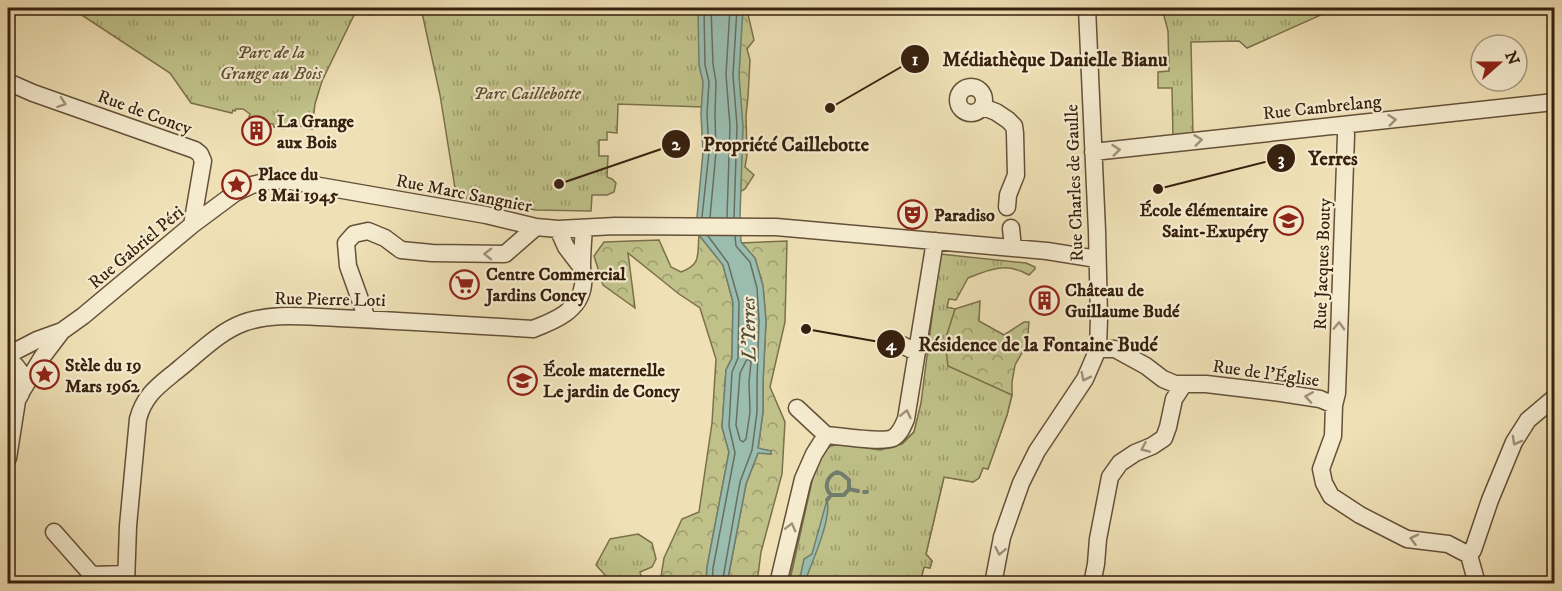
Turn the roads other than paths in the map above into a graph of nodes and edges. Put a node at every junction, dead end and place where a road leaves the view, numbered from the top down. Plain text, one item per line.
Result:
1 (1087, 8) edge
2 (8, 82) edge
3 (1554, 102) edge
4 (983, 107) dead end
5 (1345, 125) junction
6 (1093, 152) junction
7 (235, 193) joint
8 (1007, 207) dead end
9 (192, 225) junction
10 (536, 227) junction
11 (584, 228) junction
12 (1011, 228) dead end
13 (558, 229) junction
14 (935, 241) junction
15 (1013, 248) junction
16 (1097, 259) junction
17 (582, 268) junction
18 (367, 319) junction
19 (62, 331) junction
20 (898, 343) dead end
21 (1098, 349) junction
22 (916, 352) junction
23 (8, 358) edge
24 (1184, 384) junction
25 (1554, 398) edge
26 (16, 399) edge
27 (1334, 405) junction
28 (797, 408) dead end
29 (826, 435) junction
30 (8, 458) edge
31 (54, 532) dead end
32 (1469, 555) junction
33 (92, 579) edge
34 (126, 579) edge
35 (778, 584) edge
36 (993, 584) edge
37 (1092, 584) edge
38 (1477, 584) edge

1 - 6 street, Rue Charles de Gaulle
2 -> 9 street, Rue de Concy
5 -> 3 street, Rue Cambrelang
4 - 8 street
6 -> 5 street, Rue Cambrelang
27 -> 5 street, Rue Jacques Bouty
6 - 16 street, Rue Charles de Gaulle
7 - 9 street, Rue Gabriel Péri
7 - 10 street, Rue Marc Sangnier
9 - 19 street, Rue Gabriel Péri
10 - 13 street, Rue Marc Sangnier
10 -> 18 street
11 - 13 street, Rue Marc Sangnier
11 - 14 street, Rue Marc Sangnier
11 - 17 street, Rue Pierre Loti
12 - 15 street
13 - 17 street
14 - 15 street
14 - 22 street
15 - 16 street
16 - 21 street, Rue Charles de Gaulle
17 - 18 street, Rue Pierre Loti
18 - 34 street, Rue Pierre Loti
19 - 23 street, Rue Gabriel Péri
19 - 26 street, Rue Gabriel Péri
20 - 22 street
21 - 24 street, Rue de l'Église
21 -> 36 street, Rue Charles de Gaulle
29 -> 22 street
23 - 26 street
27 -> 24 street, Rue de l'Église
24 -> 37 street
25 -> 32 street
26 - 30 street
32 -> 27 street, Rue de l'Église
28 - 29 street
35 -> 29 street
31 - 33 street
32 - 38 street
33 - 34 street

